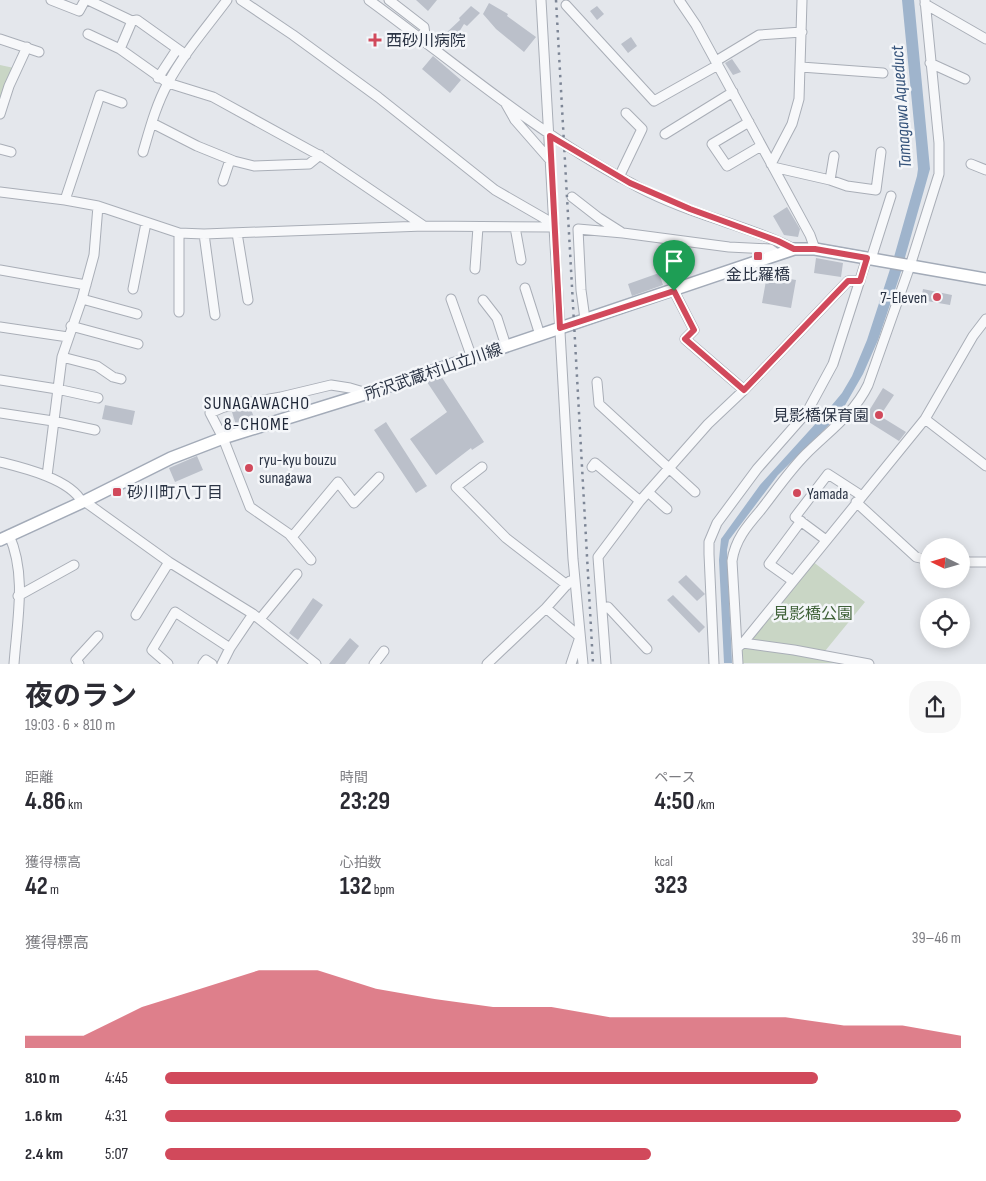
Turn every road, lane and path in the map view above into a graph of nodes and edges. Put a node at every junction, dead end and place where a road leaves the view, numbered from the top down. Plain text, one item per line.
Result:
1 (51, 0) edge
2 (87, 0) edge
3 (227, 0) edge
4 (241, 0) edge
5 (369, 0) edge
6 (389, 0) edge
7 (541, 0) edge
8 (678, 0) edge
9 (802, 0) edge
10 (925, 2) edge
11 (566, 5) dead end
12 (132, 21) junction
13 (802, 32) junction
14 (88, 34) dead end
15 (0, 39) edge
16 (986, 39) edge
17 (426, 42) junction
18 (27, 47) junction
19 (120, 49) junction
20 (178, 49) junction
21 (39, 52) dead end
22 (186, 55) junction
23 (718, 63) junction
24 (930, 63) junction
25 (800, 67) junction
26 (883, 73) dead end
27 (158, 78) junction
28 (965, 79) dead end
29 (168, 83) junction
30 (733, 92) junction
31 (504, 100) junction
32 (122, 104) dead end
33 (0, 114) edge
34 (626, 114) dead end
35 (749, 122) junction
36 (152, 123) junction
37 (665, 134) dead end
38 (550, 136) junction
39 (761, 146) junction
40 (0, 149) edge
41 (11, 152) dead end
42 (142, 152) dead end
43 (881, 152) dead end
44 (320, 156) junction
45 (834, 156) dead end
46 (230, 160) junction
47 (550, 160) junction
48 (971, 164) dead end
49 (772, 166) junction
50 (986, 170) edge
51 (619, 177) junction
52 (830, 180) junction
53 (223, 181) dead end
54 (0, 192) edge
55 (891, 196) dead end
56 (572, 197) dead end
57 (65, 200) junction
58 (98, 206) junction
59 (146, 223) junction
60 (424, 226) junction
61 (554, 226) junction
62 (478, 227) junction
63 (515, 227) junction
64 (180, 233) junction
65 (238, 233) junction
66 (623, 233) junction
67 (204, 234) junction
68 (794, 249) junction
69 (815, 249) junction
70 (777, 254) junction
71 (872, 259) junction
72 (521, 260) dead end
73 (908, 265) junction
74 (475, 269) dead end
75 (0, 270) edge
76 (986, 280) edge
77 (860, 281) junction
78 (86, 285) junction
79 (526, 288) dead end
80 (134, 289) dead end
81 (674, 291) junction
82 (82, 299) junction
83 (451, 299) dead end
84 (248, 300) dead end
85 (483, 300) dead end
86 (178, 312) dead end
87 (137, 314) dead end
88 (215, 315) dead end
89 (585, 319) junction
90 (986, 319) edge
91 (72, 326) junction
92 (0, 327) edge
93 (560, 328) junction
94 (540, 335) junction
95 (68, 337) junction
96 (138, 344) dead end
97 (506, 346) junction
98 (62, 357) junction
99 (472, 358) junction
100 (121, 379) dead end
101 (0, 380) edge
102 (597, 382) dead end
103 (56, 389) junction
104 (744, 390) junction
105 (368, 393) junction
106 (98, 398) dead end
107 (0, 413) edge
108 (925, 418) junction
109 (53, 421) junction
110 (95, 430) dead end
111 (223, 438) junction
112 (984, 461) edge
113 (0, 462) edge
114 (592, 466) dead end
115 (482, 467) dead end
116 (669, 467) junction
117 (47, 476) junction
118 (379, 477) dead end
119 (648, 492) junction
120 (695, 492) dead end
121 (859, 499) junction
122 (83, 501) junction
123 (640, 501) junction
124 (667, 509) dead end
125 (802, 521) junction
126 (292, 537) junction
127 (4, 538) edge
128 (826, 540) junction
129 (920, 558) edge
130 (311, 560) dead end
131 (169, 562) junction
132 (970, 562) edge
133 (986, 562) edge
134 (74, 565) dead end
135 (297, 574) dead end
136 (575, 575) junction
137 (793, 581) junction
138 (567, 585) junction
139 (18, 596) junction
140 (546, 608) junction
141 (602, 608) junction
142 (136, 615) dead end
143 (256, 617) junction
144 (98, 636) dead end
145 (580, 637) junction
146 (740, 645) junction
147 (230, 648) junction
148 (647, 649) dead end
149 (384, 651) dead end
150 (14, 664) edge
151 (79, 664) edge
152 (168, 664) edge
153 (203, 664) edge
154 (212, 664) edge
155 (222, 664) edge
156 (316, 664) edge
157 (374, 664) edge
158 (487, 664) edge
159 (571, 664) edge
160 (583, 664) edge
161 (606, 664) edge
162 (714, 664) edge
163 (738, 664) edge
164 (870, 664) edge

1 - 2 street
2 - 12 street
3 - 22 street
4 - 61 street
5 - 17 street
6 - 17 street
7 - 38 street
8 - 23 street
9 - 13 street
10 - 16 street
10 - 24 street
11 - 23 street
12 - 19 street
12 - 20 street
13 - 23 street
13 - 25 street
14 - 19 street
15 - 18 street
17 - 31 street
18 - 21 street
18 - 33 street
19 - 27 street
20 - 22 street
20 - 27 street
22 - 29 street
23 - 30 street
24 - 28 street
24 - 73 street
25 - 26 street
25 - 49 street
27 - 29 street
29 - 36 street
29 - 44 street
30 - 35 street
30 - 37 street
31 - 38 street
31 - 47 street
32 - 57 street
34 - 51 street
35 - 39 street
35 - 39 street
36 - 42 street
36 - 46 street
38 - 47 street
38 - 51 street
39 - 49 street
40 - 41 street
43 - 52 street
44 - 46 street
44 - 60 street
45 - 52 street
46 - 53 street
47 - 61 street
48 - 50 street
49 - 52 street
49 - 69 street
51 - 68 street
54 - 57 street
55 - 71 street
56 - 66 street
57 - 58 street
58 - 59 street
58 - 78 street
59 - 64 street
59 - 80 street
60 - 62 street
60 - 65 street
61 - 63 street
61 - 93 street
62 - 63 street
62 - 74 street
63 - 72 street
64 - 67 street
64 - 86 street
65 - 67 street
65 - 84 street
66 - 70 street
66 - 89 street
67 - 88 street
68 - 69 main road, 所沢武蔵村山立川線
68 - 70 main road, 所沢武蔵村山立川線
69 - 71 main road, 所沢武蔵村山立川線
70 - 81 main road, 所沢武蔵村山立川線
71 - 73 main road, 所沢武蔵村山立川線
71 - 77 street
73 - 76 main road
73 - 146 street
75 - 78 street
77 - 104 street
77 - 162 street
78 - 82 street
79 - 94 street
81 - 89 main road, 所沢武蔵村山立川線
81 - 104 street
82 - 87 street
82 - 91 street
83 - 99 street
85 - 97 street
89 - 93 main road, 所沢武蔵村山立川線
90 - 108 street
91 - 95 street
91 - 96 street
92 - 95 street
93 - 94 main road, 所沢武蔵村山立川線
93 - 136 street
94 - 97 main road, 所沢武蔵村山立川線
95 - 98 street
97 - 99 main road, 所沢武蔵村山立川線
98 - 100 street
98 - 103 street
99 - 105 main road, 所沢武蔵村山立川線
101 - 103 street
102 - 116 street
103 - 106 street
103 - 109 street
104 - 116 street
105 - 111 main road, 所沢武蔵村山立川線
105 - 111 street
107 - 109 street
108 - 112 street
108 - 121 street
109 - 110 street
109 - 117 street
111 - 122 main road, 所沢武蔵村山立川線
111 - 126 street
113 - 117 street
114 - 123 street
115 - 138 street
116 - 119 street
116 - 120 street
117 - 122 street
118 - 126 street
119 - 123 street
119 - 124 street
121 - 125 street
121 - 128 street
121 - 129 street
122 - 127 main road, 所沢武蔵村山立川線
122 - 131 street
123 - 141 street
125 - 128 street
125 - 137 street
126 - 130 street
127 - 139 street
128 - 137 street
131 - 142 street
131 - 143 street
132 - 133 street
134 - 139 street
135 - 143 street
136 - 138 street
136 - 145 street
137 - 146 street
138 - 140 street
139 - 150 street
140 - 145 street
140 - 158 street
141 - 148 street
141 - 161 street
143 - 147 street
143 - 156 street
144 - 151 street
145 - 159 street
145 - 160 street
146 - 163 street
146 - 164 street
147 - 152 street
147 - 155 street
149 - 157 street
153 - 154 street

